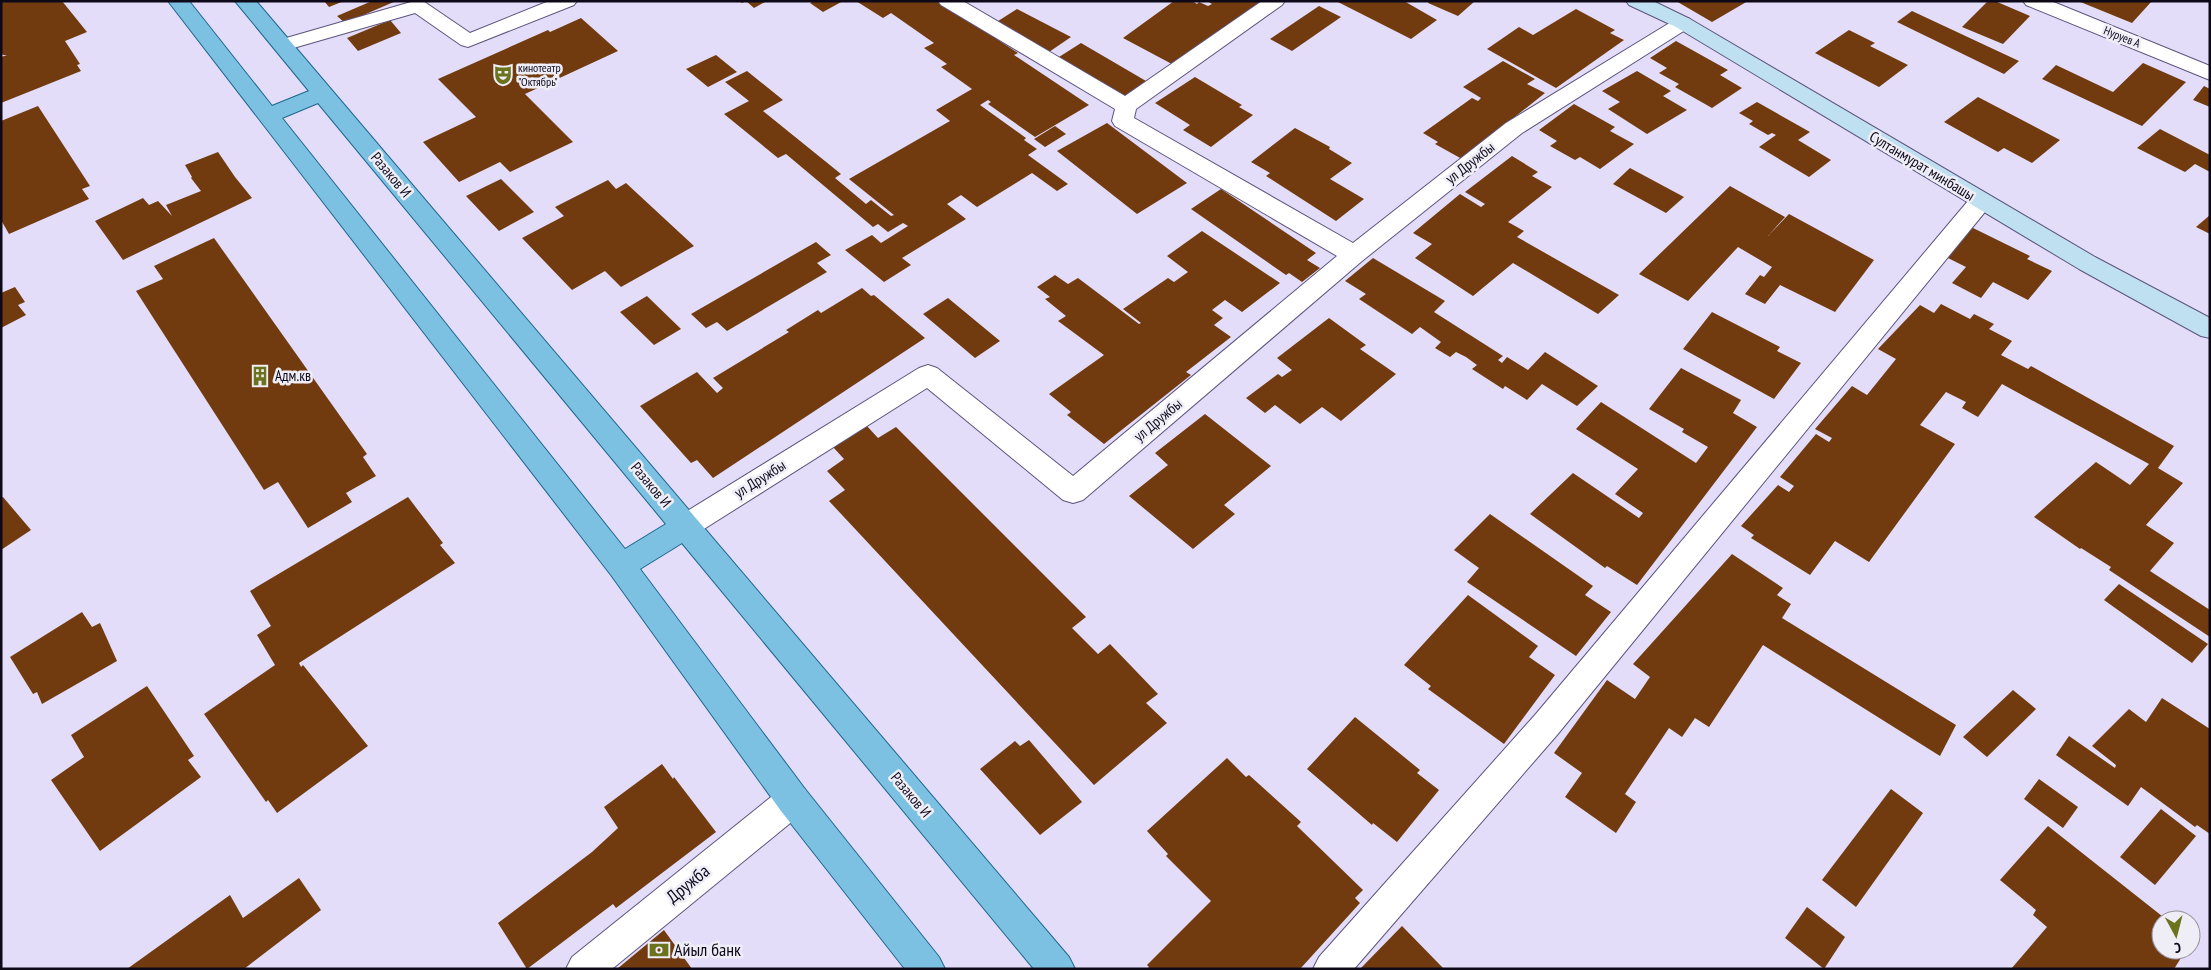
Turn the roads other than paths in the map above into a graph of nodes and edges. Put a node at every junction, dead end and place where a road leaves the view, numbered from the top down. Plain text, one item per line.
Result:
1 (178, 1) edge
2 (245, 1) edge
3 (567, 1) edge
4 (948, 1) edge
5 (1276, 1) edge
6 (1636, 1) edge
7 (2034, 1) edge
8 (1683, 23) junction
9 (282, 45) junction
10 (2210, 74) edge
11 (322, 92) junction
12 (1126, 106) junction
13 (268, 116) junction
14 (1981, 201) junction
15 (1354, 255) junction
16 (2210, 329) edge
17 (686, 526) junction
18 (620, 566) junction
19 (793, 800) junction
20 (584, 969) edge
21 (927, 969) edge
22 (1057, 969) edge
23 (1331, 969) edge

1 - 13 main road
2 - 9 main road, Разаков И
3 - 9 street
4 - 12 street
5 - 12 street
6 - 8 street, Султанмурат минбашы
7 - 10 street, Нуруев А
8 - 14 street, Султанмурат минбашы
8 - 15 street, ул Дружбы
9 - 11 main road, Разаков И
11 - 13 main road
11 - 17 main road, Разаков И
12 - 15 street
13 - 18 main road
14 - 16 street, Султанмурат минбашы
14 - 23 street
15 - 17 street, ул Дружбы
17 - 18 main road, ул Дружбы
17 - 22 main road, Разаков И
18 - 19 main road
19 - 20 street, Дружба
19 - 21 main road

